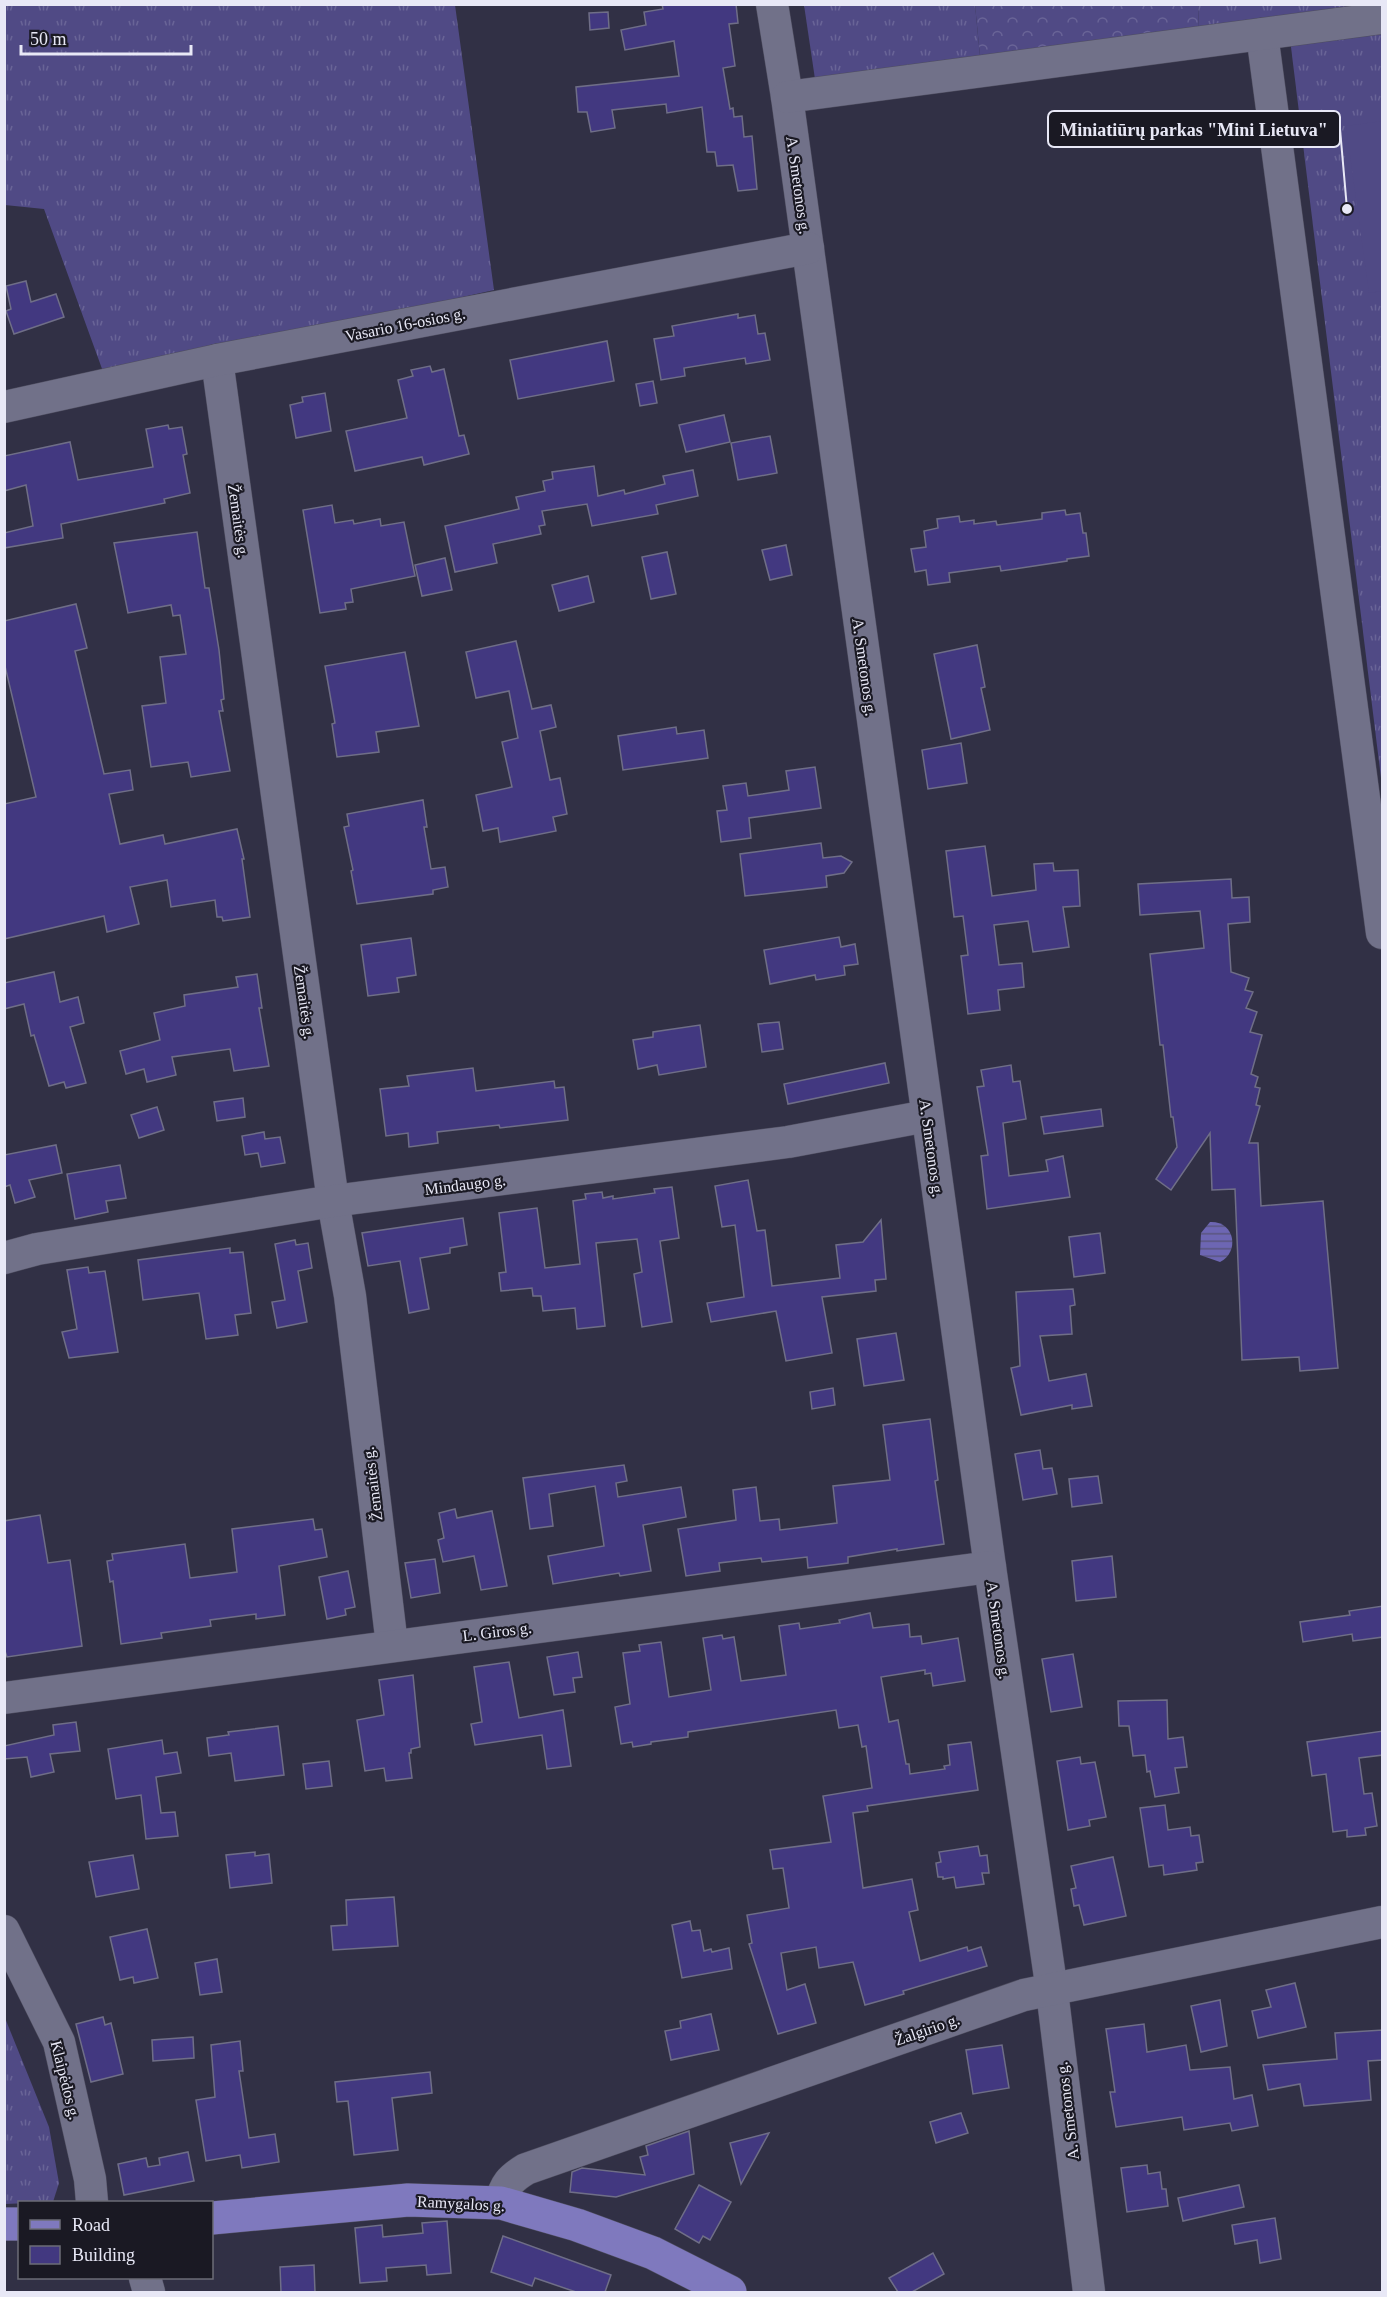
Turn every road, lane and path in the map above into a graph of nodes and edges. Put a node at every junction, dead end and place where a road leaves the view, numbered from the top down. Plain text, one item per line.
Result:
1 (772, 4) edge
2 (1383, 18) edge
3 (1262, 34) junction
4 (787, 97) junction
5 (808, 248) junction
6 (217, 360) junction
7 (4, 407) edge
8 (1383, 933) edge
9 (927, 1116) junction
10 (333, 1201) junction
11 (4, 1258) edge
12 (990, 1567) junction
13 (392, 1645) junction
14 (4, 1698) edge
15 (1383, 1922) edge
16 (4, 1930) edge
17 (1052, 1991) junction
18 (92, 2201) edge
19 (501, 2203) junction
20 (213, 2218) edge
21 (729, 2292) edge
22 (1089, 2292) edge

1 - 4 street, A. Smetonos g.
2 - 3 street
3 - 4 street
3 - 8 street
4 - 5 street, A. Smetonos g.
5 - 6 street, Vasario 16-osios g.
5 - 9 street, A. Smetonos g.
6 - 7 street, Vasario 16-osios g.
6 - 10 street, Žemaitės g.
9 - 10 street, Mindaugo g.
9 - 12 street, A. Smetonos g.
10 - 11 street, Mindaugo g.
10 - 13 street, Žemaitės g.
12 - 13 street, L. Giros g.
12 - 17 street, A. Smetonos g.
13 - 14 street, L. Giros g.
15 - 17 street, Žalgirio g.
16 - 18 street, Klaipėdos g.
17 - 19 street, Žalgirio g.
17 - 22 street, A. Smetonos g.
19 - 20 main road, Ramygalos g.
19 - 21 main road, Ramygalos g.

